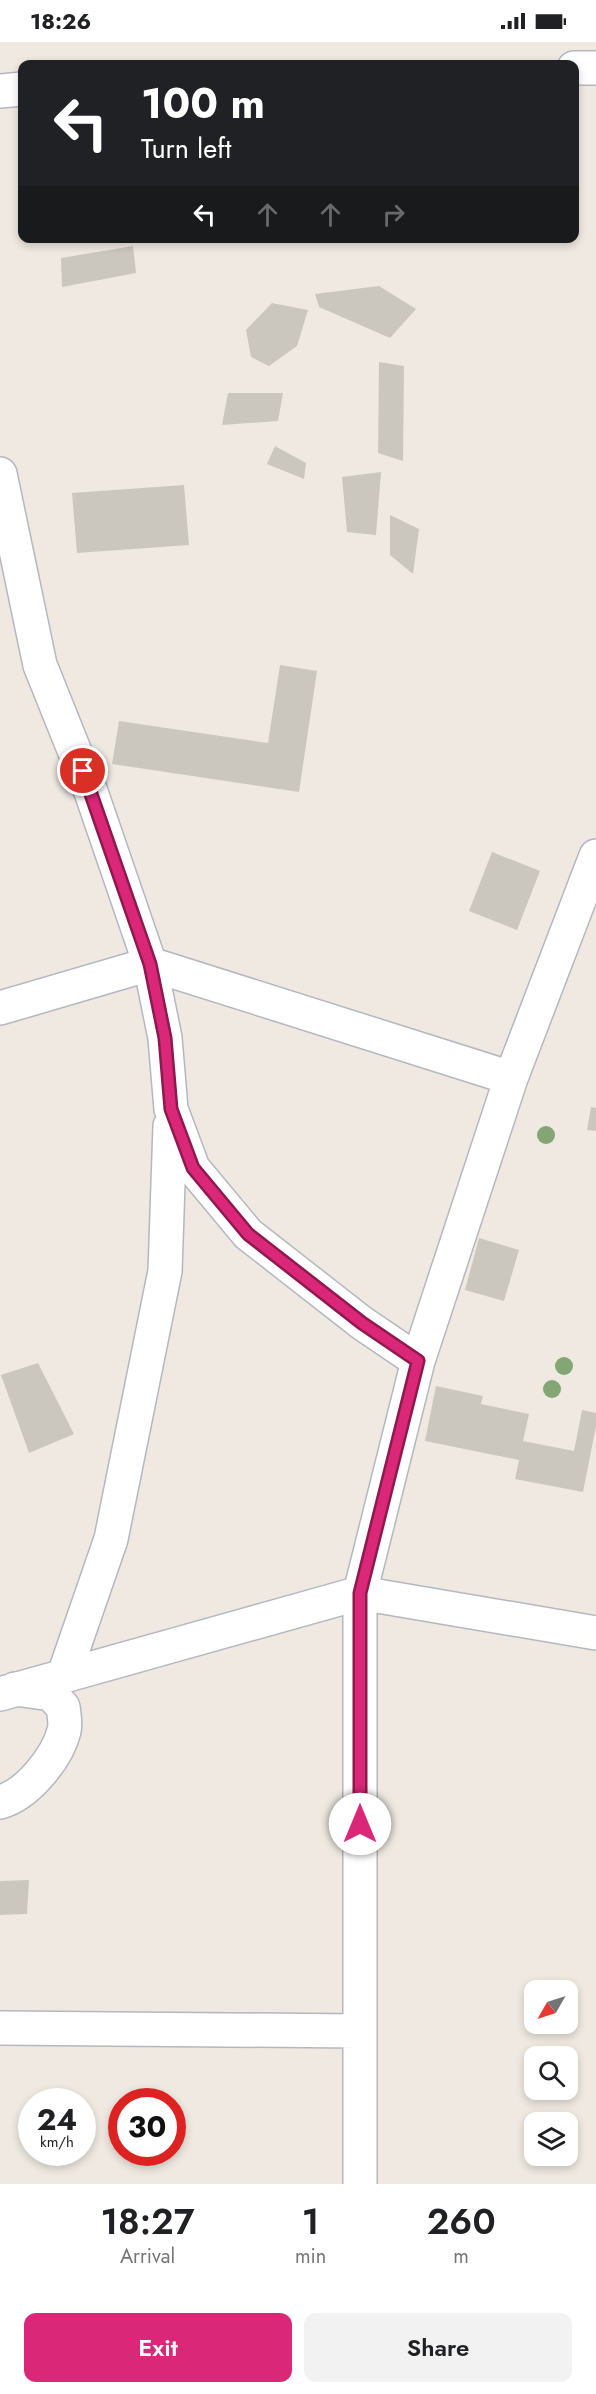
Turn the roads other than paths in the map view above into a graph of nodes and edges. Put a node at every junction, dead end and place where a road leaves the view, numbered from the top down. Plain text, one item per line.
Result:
1 (579, 68) edge
2 (596, 68) edge
3 (18, 89) edge
4 (0, 91) edge
5 (0, 474) edge
6 (596, 856) edge
7 (150, 964) junction
8 (0, 1008) edge
9 (511, 1078) junction
10 (171, 1109) junction
11 (418, 1361) junction
12 (360, 1593) junction
13 (596, 1633) edge
14 (64, 1675) junction
15 (6, 1691) edge
16 (0, 1802) edge
17 (0, 2028) edge
18 (360, 2031) junction
19 (360, 2184) edge

1 - 2 street
3 - 4 street
5 - 7 street
6 - 9 street
7 - 8 street
7 - 9 street
7 - 10 street
9 - 11 street
10 - 11 street
10 - 14 street
11 - 12 street
12 - 13 street
12 - 14 street
12 - 18 street
14 - 15 street
15 - 16 street
17 - 18 street
18 - 19 street

